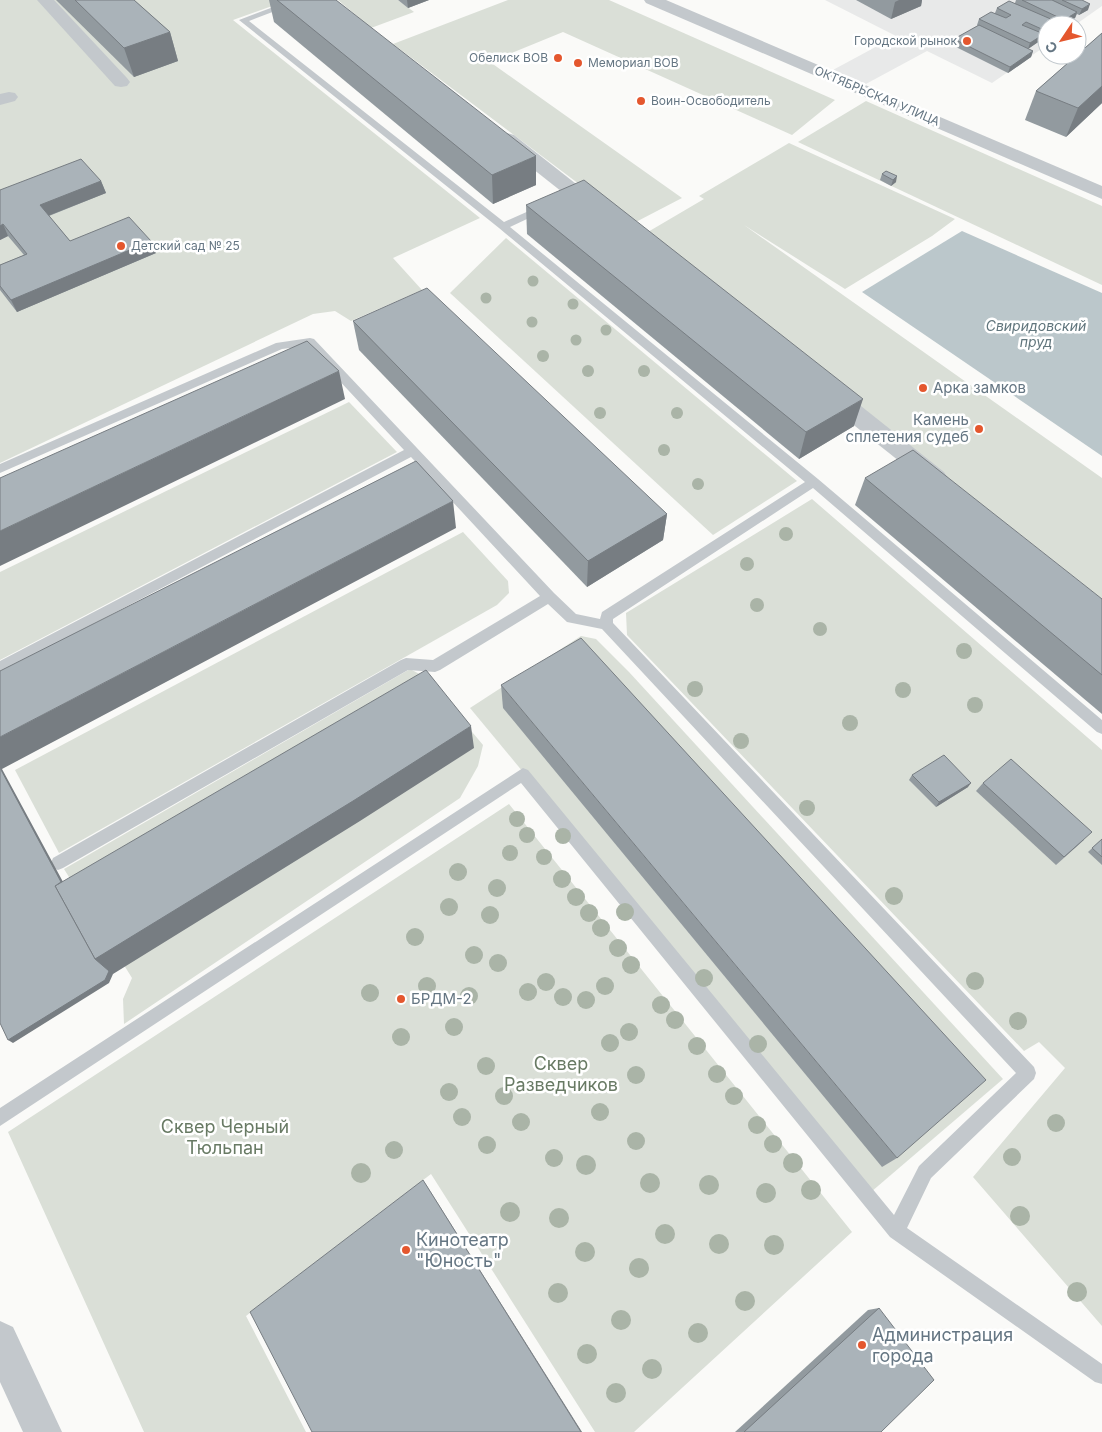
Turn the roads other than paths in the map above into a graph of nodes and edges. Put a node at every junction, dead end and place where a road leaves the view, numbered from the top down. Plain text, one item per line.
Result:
1 (45, 0) edge
2 (300, 0) edge
3 (652, 0) edge
4 (121, 82) edge
5 (489, 124) edge
6 (1102, 193) edge
7 (566, 197) junction
8 (614, 222) edge
9 (503, 226) junction
10 (814, 381) edge
11 (413, 451) junction
12 (0, 469) edge
13 (814, 482) junction
14 (951, 489) edge
15 (549, 597) junction
16 (606, 625) junction
17 (0, 667) edge
18 (1102, 728) edge
19 (58, 863) dead end
20 (0, 1118) edge
21 (896, 1231) junction
22 (0, 1340) edge
23 (1101, 1373) edge
24 (43, 1432) edge

1 - 4 street
2 - 9 lane
3 - 6 street, ОКТЯБРЬСКАЯ УЛИЦА
5 - 7 street
7 - 8 street
7 - 9 lane
9 - 13 lane
10 - 14 street
11 - 12 lane
11 - 15 lane
11 - 17 lane
13 - 16 lane
13 - 18 lane
15 - 16 lane
15 - 19 lane
16 - 21 lane
20 - 21 lane
21 - 23 lane
22 - 24 street

